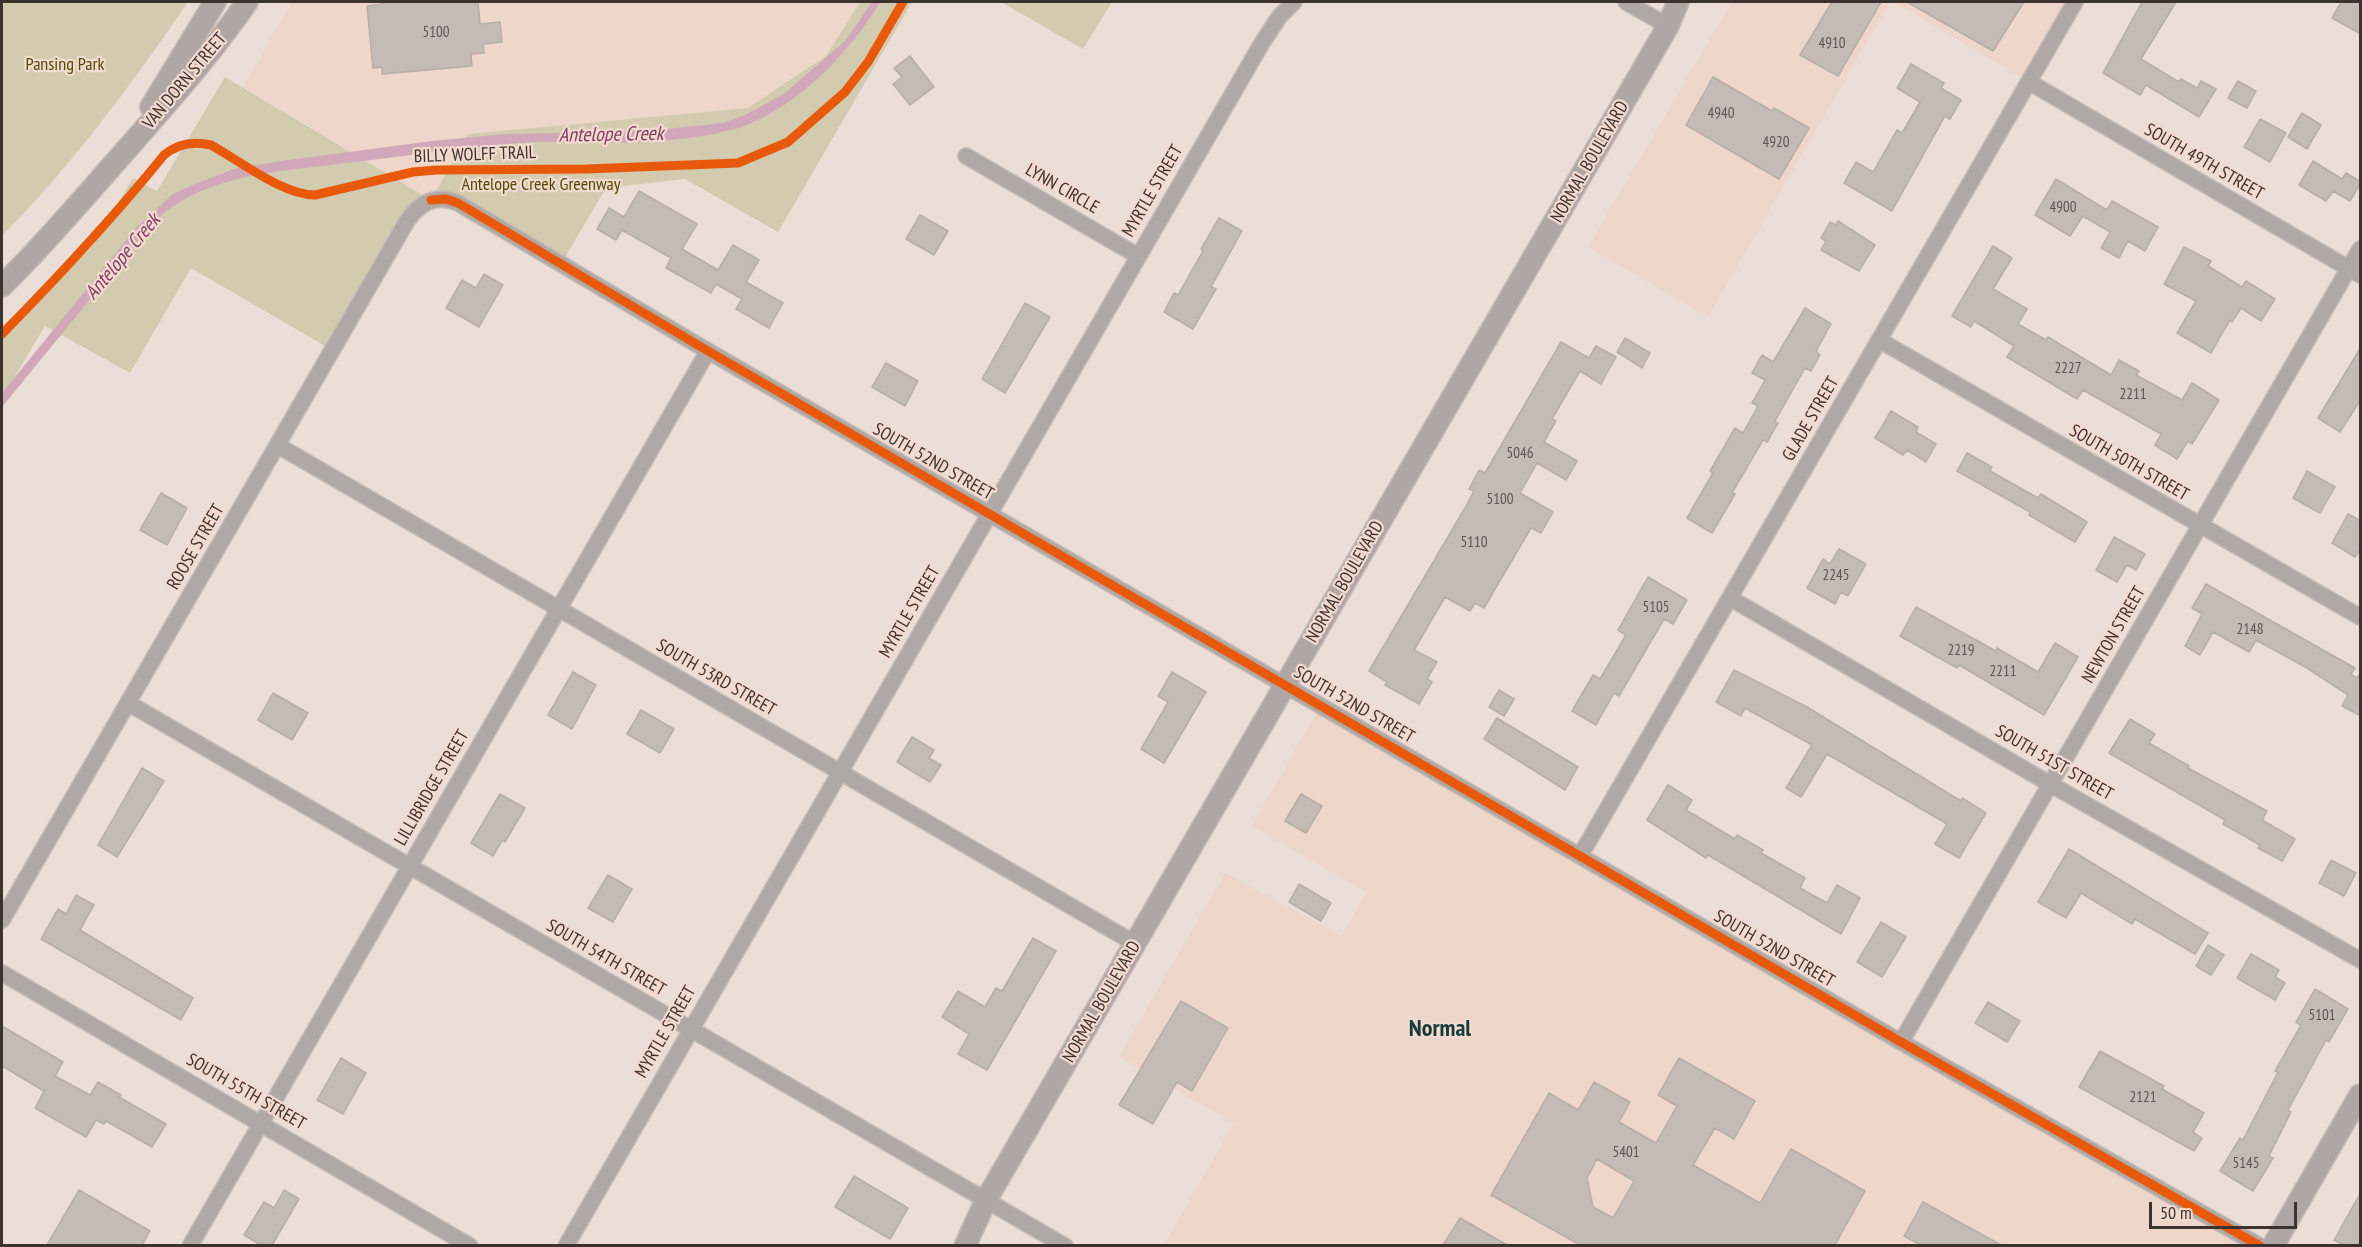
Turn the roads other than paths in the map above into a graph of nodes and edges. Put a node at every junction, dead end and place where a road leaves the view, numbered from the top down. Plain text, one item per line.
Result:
1 (215, 2) edge
2 (248, 2) edge
3 (1294, 2) edge
4 (1626, 2) edge
5 (1678, 2) edge
6 (1689, 2) edge
7 (2075, 2) edge
8 (1668, 26) junction
9 (2028, 82) junction
10 (966, 156) dead end
11 (118, 159) junction
12 (431, 200) joint
13 (2361, 249) edge
14 (1138, 256) junction
15 (2355, 271) edge
16 (2, 286) edge
17 (1879, 340) junction
18 (708, 351) junction
19 (277, 445) junction
20 (989, 514) junction
21 (2200, 526) junction
22 (1730, 598) junction
23 (558, 608) junction
24 (2361, 617) edge
25 (1286, 684) junction
26 (128, 703) junction
27 (839, 772) junction
28 (2050, 784) junction
29 (1580, 856) junction
30 (409, 866) junction
31 (2, 920) edge
32 (1136, 944) junction
33 (2361, 960) edge
34 (2, 973) edge
35 (690, 1030) junction
36 (1901, 1042) junction
37 (2361, 1095) edge
38 (261, 1123) junction
39 (986, 1200) junction
40 (190, 1245) edge
41 (470, 1245) edge
42 (566, 1245) edge
43 (952, 1245) edge
44 (965, 1245) edge
45 (1065, 1245) edge
46 (2260, 1245) edge
47 (2273, 1245) edge

1 - 11 main road, VAN DORN STREET
2 - 11 main road, VAN DORN STREET
3 - 14 street, MYRTLE STREET
4 - 8 street
5 - 8 main road, NORMAL BOULEVARD
6 - 8 main road, NORMAL BOULEVARD
7 - 9 street, GLADE STREET
8 - 25 main road, NORMAL BOULEVARD
9 - 15 street, SOUTH 49TH STREET
9 - 17 street, GLADE STREET
10 - 14 street, LYNN CIRCLE
11 - 16 main road, VAN DORN STREET
12 - 18 street, SOUTH 52ND STREET
12 - 19 street, ROOSE STREET
13 - 15 street, NEWTON STREET
14 - 20 street, MYRTLE STREET
15 - 21 street, NEWTON STREET
17 - 21 street, SOUTH 50TH STREET
17 - 22 street, GLADE STREET
18 - 20 street, SOUTH 52ND STREET
18 - 23 street, LILLIBRIDGE STREET
19 - 23 street, SOUTH 53RD STREET
19 - 26 street, ROOSE STREET
20 - 25 street, SOUTH 52ND STREET
20 - 27 street, MYRTLE STREET
21 - 24 street, SOUTH 50TH STREET
21 - 28 street, NEWTON STREET
22 - 28 street, SOUTH 51ST STREET
22 - 29 street, GLADE STREET
23 - 27 street, SOUTH 53RD STREET
23 - 30 street, LILLIBRIDGE STREET
25 - 29 street, SOUTH 52ND STREET
25 - 32 main road, NORMAL BOULEVARD
26 - 30 street, SOUTH 54TH STREET
26 - 31 street, ROOSE STREET
27 - 32 street, SOUTH 53RD STREET
27 - 35 street, MYRTLE STREET
28 - 33 street, SOUTH 51ST STREET
28 - 36 street, NEWTON STREET
29 - 36 street, SOUTH 52ND STREET
30 - 35 street, SOUTH 54TH STREET
30 - 38 street, LILLIBRIDGE STREET
32 - 39 main road, NORMAL BOULEVARD
34 - 38 street, SOUTH 55TH STREET
35 - 39 street, SOUTH 54TH STREET
35 - 42 street, MYRTLE STREET
36 - 46 street, SOUTH 52ND STREET
37 - 47 main road
38 - 40 street, LILLIBRIDGE STREET
38 - 41 street, SOUTH 55TH STREET
39 - 43 main road, NORMAL BOULEVARD
39 - 44 main road, NORMAL BOULEVARD
39 - 45 street, SOUTH 54TH STREET

